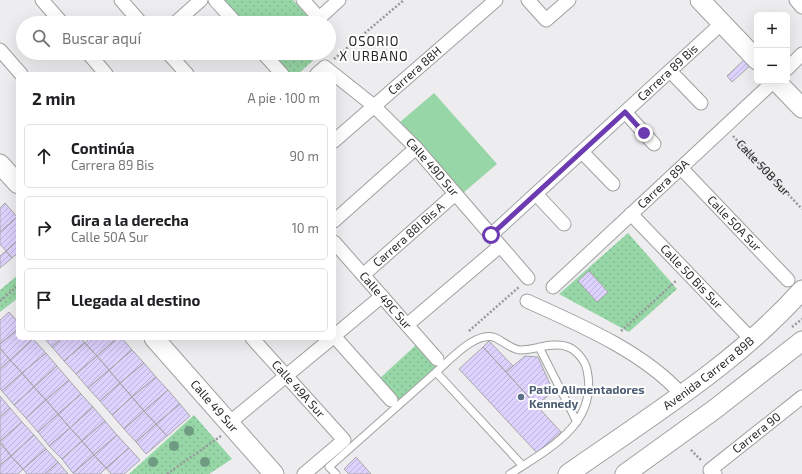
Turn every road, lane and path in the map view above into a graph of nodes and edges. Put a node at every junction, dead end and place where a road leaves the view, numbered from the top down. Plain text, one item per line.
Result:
1 (42, 0) edge
2 (121, 0) edge
3 (201, 0) edge
4 (215, 0) edge
5 (304, 0) edge
6 (339, 0) edge
7 (404, 0) edge
8 (496, 0) edge
9 (528, 0) edge
10 (569, 0) edge
11 (700, 0) edge
12 (796, 0) edge
13 (802, 6) edge
14 (56, 16) edge
15 (135, 16) edge
16 (183, 16) edge
17 (230, 16) edge
18 (314, 16) edge
19 (321, 16) edge
20 (722, 24) junction
21 (0, 50) edge
22 (802, 54) edge
23 (336, 57) edge
24 (754, 57) edge
25 (94, 60) edge
26 (174, 60) edge
27 (269, 60) edge
28 (333, 60) edge
29 (790, 66) edge
30 (321, 70) edge
31 (670, 71) junction
32 (19, 72) edge
33 (104, 72) edge
34 (184, 72) edge
35 (280, 72) edge
36 (336, 80) edge
37 (772, 84) edge
38 (778, 84) edge
39 (701, 103) dead end
40 (374, 106) junction
41 (802, 108) edge
42 (625, 112) junction
43 (725, 127) junction
44 (336, 139) edge
45 (654, 144) dead end
46 (416, 148) junction
47 (582, 152) junction
48 (0, 164) edge
49 (681, 168) junction
50 (16, 182) edge
51 (613, 184) dead end
52 (456, 194) junction
53 (536, 194) junction
54 (802, 209) edge
55 (631, 214) junction
56 (336, 219) edge
57 (564, 224) dead end
58 (491, 235) junction
59 (336, 244) edge
60 (500, 246) junction
61 (363, 274) junction
62 (528, 278) dead end
63 (678, 279) dead end
64 (795, 285) edge
65 (553, 287) dead end
66 (16, 288) edge
67 (382, 296) junction
68 (0, 301) edge
69 (527, 301) dead end
70 (407, 325) junction
71 (621, 331) dead end
72 (336, 334) edge
73 (156, 340) edge
74 (254, 340) edge
75 (329, 340) edge
76 (336, 340) edge
77 (752, 340) junction
78 (802, 341) edge
79 (540, 347) junction
80 (437, 366) junction
81 (286, 376) junction
82 (681, 394) junction
83 (802, 397) edge
84 (391, 400) dead end
85 (576, 422) junction
86 (231, 425) junction
87 (523, 466) junction
88 (712, 472) edge
89 (168, 474) edge
90 (274, 474) edge
91 (304, 474) edge
92 (336, 474) edge
93 (510, 474) edge
94 (568, 474) edge
95 (625, 474) edge

1 - 14 street
2 - 15 street
3 - 16 street
4 - 17 street
5 - 18 street
6 - 19 street
7 - 23 path
8 - 40 street, Carrera 88H
9 - 10 street
11 - 20 main road
12 - 13 street
20 - 24 main road
20 - 31 street, Carrera 89 Bis
21 - 32 street
22 - 29 street
25 - 33 street
26 - 34 street
27 - 35 street
28 - 30 path
31 - 39 street
31 - 42 street, Carrera 89 Bis
36 - 40 street, Calle 49D Sur
37 - 43 street, Carrera 89A
38 - 41 main road
40 - 44 street, Carrera 88H
40 - 46 street, Calle 49D Sur
42 - 45 street
42 - 47 street, Carrera 89 Bis
43 - 49 street, Carrera 89A
43 - 54 path, Calle 50B Sur
46 - 52 street, Calle 49D Sur
46 - 56 street
47 - 51 street
47 - 53 street, Carrera 89 Bis
48 - 50 main road
49 - 55 street, Carrera 89A
49 - 64 street, Calle 50A Sur
52 - 58 street, Calle 49D Sur
52 - 61 street, Carrera 88I Bis A
53 - 57 street
53 - 58 street, Carrera 89 Bis
55 - 65 street, Carrera 89A
55 - 77 street, Calle 50 Bis Sur
58 - 60 street, Calle 49D Sur
59 - 61 street, Calle 49C Sur
60 - 62 street, Calle 49D Sur
60 - 70 street
61 - 67 street, Calle 49C Sur
63 - 71 path
64 - 77 main road, Avenida Carrera 89B
66 - 68 path
67 - 70 street, Calle 49C Sur
67 - 72 street
69 - 82 street
70 - 80 street, Calle 49C Sur
73 - 86 main road, Calle 49 Sur
74 - 81 street, Calle 49A Sur
75 - 81 street
76 - 84 street
77 - 82 main road, Avenida Carrera 89B
78 - 95 main road
79 - 80 lane
79 - 85 lane
79 - 85 lane
80 - 87 lane
80 - 92 lane
81 - 86 street
81 - 91 street, Calle 49A Sur
82 - 94 main road, Avenida Carrera 89B
83 - 88 street, Carrera 90
85 - 87 lane
86 - 89 path
86 - 90 main road, Calle 49 Sur
87 - 93 lane

